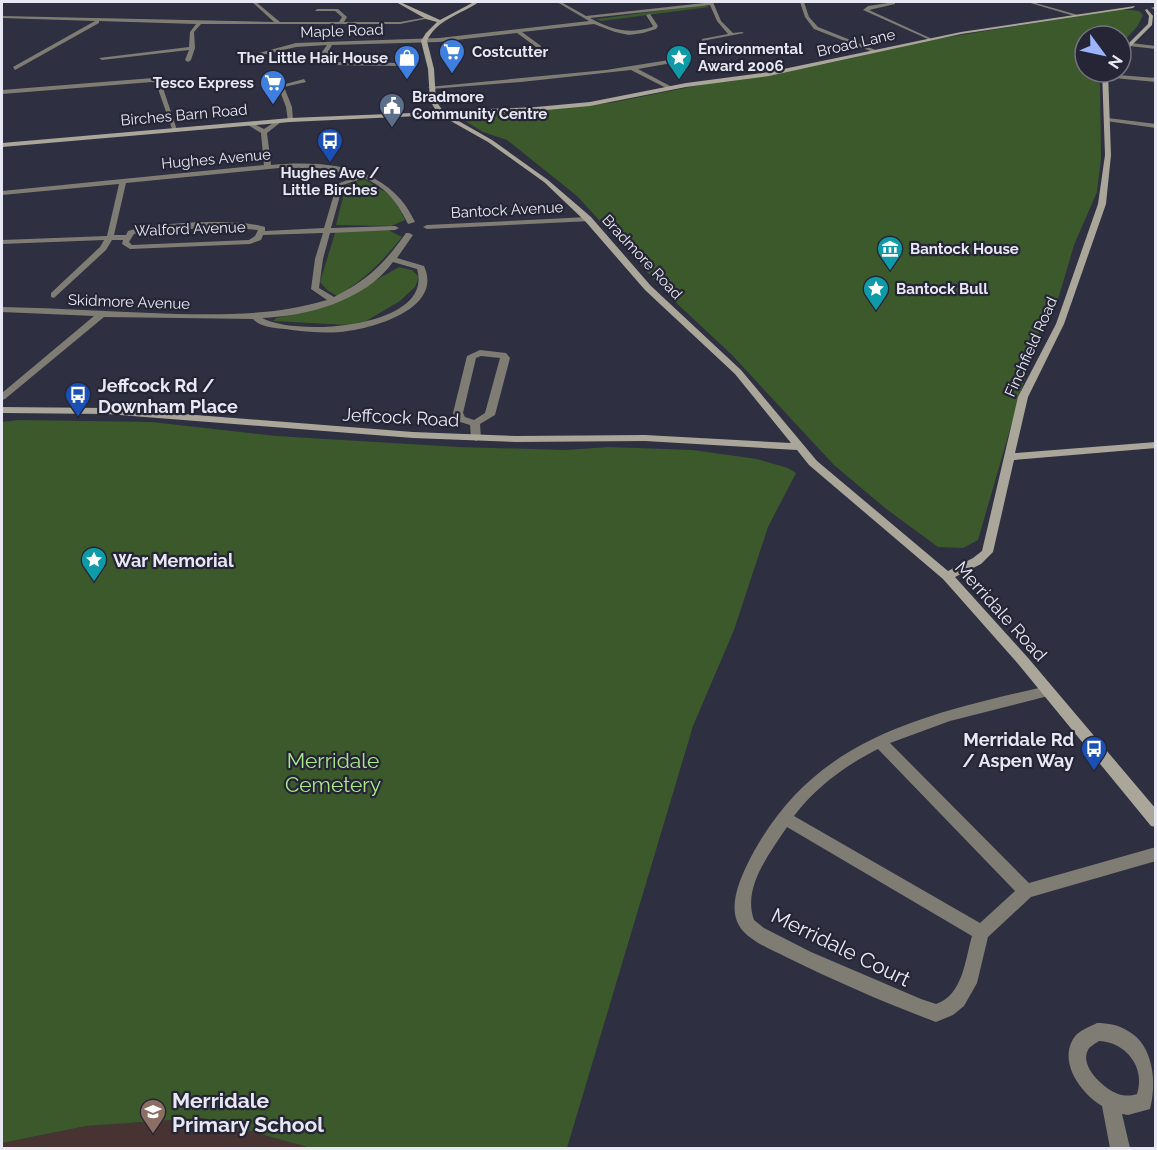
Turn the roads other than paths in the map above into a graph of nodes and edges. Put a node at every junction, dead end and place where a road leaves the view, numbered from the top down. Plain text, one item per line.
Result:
1 (254, 2) edge
2 (398, 2) edge
3 (477, 2) edge
4 (559, 2) edge
5 (711, 2) edge
6 (802, 2) edge
7 (1029, 2) edge
8 (644, 5) dead end
9 (891, 5) dead end
10 (652, 9) junction
11 (1152, 9) edge
12 (317, 10) dead end
13 (1076, 15) junction
14 (2, 17) edge
15 (586, 17) junction
16 (428, 18) junction
17 (640, 19) dead end
18 (99, 21) junction
19 (441, 22) junction
20 (597, 22) junction
21 (199, 24) junction
22 (279, 24) junction
23 (340, 24) junction
24 (518, 31) junction
25 (622, 33) junction
26 (742, 33) dead end
27 (731, 34) junction
28 (928, 39) junction
29 (424, 40) junction
30 (631, 40) dead end
31 (704, 40) dead end
32 (1133, 43) edge
33 (330, 44) junction
34 (1133, 45) edge
35 (539, 47) dead end
36 (192, 48) junction
37 (1155, 48) edge
38 (875, 51) junction
39 (262, 53) dead end
40 (683, 56) dead end
41 (102, 58) dead end
42 (188, 60) dead end
43 (402, 64) dead end
44 (15, 68) dead end
45 (631, 68) junction
46 (1133, 77) edge
47 (1155, 80) edge
48 (304, 81) dead end
49 (1106, 84) edge
50 (431, 87) junction
51 (670, 88) junction
52 (2, 92) edge
53 (441, 113) junction
54 (290, 120) junction
55 (1108, 120) junction
56 (279, 121) junction
57 (248, 123) junction
58 (1155, 126) edge
59 (175, 129) junction
60 (264, 132) junction
61 (2, 145) edge
62 (268, 168) junction
63 (364, 176) junction
64 (123, 181) junction
65 (2, 193) edge
66 (588, 219) junction
67 (411, 222) junction
68 (426, 227) junction
69 (395, 228) junction
70 (327, 230) junction
71 (261, 232) junction
72 (409, 235) junction
73 (110, 237) junction
74 (129, 237) junction
75 (2, 242) edge
76 (393, 259) junction
77 (332, 300) junction
78 (2, 309) edge
79 (37, 311) junction
80 (101, 315) junction
81 (256, 318) junction
82 (2, 398) edge
83 (2, 410) edge
84 (475, 423) junction
85 (476, 438) junction
86 (1155, 445) edge
87 (799, 447) junction
88 (1009, 457) junction
89 (947, 576) junction
90 (1047, 690) junction
91 (879, 741) junction
92 (784, 818) junction
93 (1155, 821) edge
94 (1155, 854) edge
95 (1026, 891) junction
96 (981, 933) junction
97 (1110, 1100) junction
98 (1120, 1149) edge

1 - 22 street
2 - 16 street
3 - 19 street
4 - 15 street
5 - 10 street
5 - 27 street
6 - 38 street
7 - 13 street
8 - 10 street
9 - 28 street
10 - 15 street
11 - 13 street, Broad Lane
11 - 32 street
12 - 23 street
13 - 28 street, Broad Lane
14 - 18 street
15 - 20 street
16 - 19 street
16 - 23 street
17 - 25 street
18 - 21 street
18 - 44 street
19 - 29 street
20 - 24 street, Maple Road
20 - 25 street
21 - 22 street
21 - 36 street
22 - 23 street
24 - 29 street, Maple Road
24 - 35 street
25 - 30 street
26 - 27 street
27 - 31 street
28 - 38 street, Broad Lane
29 - 33 street, Maple Road
29 - 50 street
33 - 39 street, Maple Road
33 - 43 street
34 - 37 street
36 - 41 street
36 - 42 street
38 - 51 street, Broad Lane
40 - 45 street
45 - 50 street
45 - 51 street
46 - 47 street
48 - 54 street
49 - 55 street, Finchfield Road
50 - 53 street
51 - 53 street, Broad Lane
52 - 59 street
53 - 54 street, Birches Barn Road
53 - 66 street, Bradmore Road
54 - 56 street, Birches Barn Road
55 - 58 street
55 - 88 street, Finchfield Road
56 - 57 street, Birches Barn Road
56 - 60 street
57 - 59 street, Birches Barn Road
57 - 60 street
59 - 61 street, Birches Barn Road
60 - 62 street
62 - 63 street, Hughes Avenue
62 - 64 street, Hughes Avenue
63 - 67 street, Hughes Avenue
63 - 70 street
64 - 65 street, Hughes Avenue
64 - 73 street, Walford Avenue
66 - 68 street, Bantock Avenue
66 - 87 street, Bradmore Road
67 - 68 street
67 - 69 street
68 - 72 street
69 - 70 street, Walford Avenue
69 - 72 street
70 - 71 street, Walford Avenue
70 - 77 street
71 - 74 street, Walford Avenue
71 - 74 street, Walford Avenue
72 - 76 street, Skidmore Avenue
73 - 74 street, Walford Avenue
73 - 75 street, Walford Avenue
73 - 79 street, Walford Avenue
76 - 77 street, Skidmore Avenue
76 - 81 street, Skidmore Avenue
77 - 81 street, Skidmore Avenue
78 - 79 street, Skidmore Avenue
79 - 80 street, Skidmore Avenue
80 - 81 street, Skidmore Avenue
80 - 82 street
83 - 85 street, Jeffcock Road
84 - 84 street
84 - 85 street
85 - 87 street, Jeffcock Road
86 - 88 street
87 - 89 street, Merridale Road
88 - 89 street, Finchfield Road
89 - 90 street, Merridale Road
90 - 91 street, Merridale Court
90 - 93 street, Merridale Road
91 - 92 street, Merridale Court
91 - 95 street
92 - 96 street
92 - 96 street, Merridale Court
94 - 95 street
95 - 96 street
97 - 97 street
97 - 98 street

